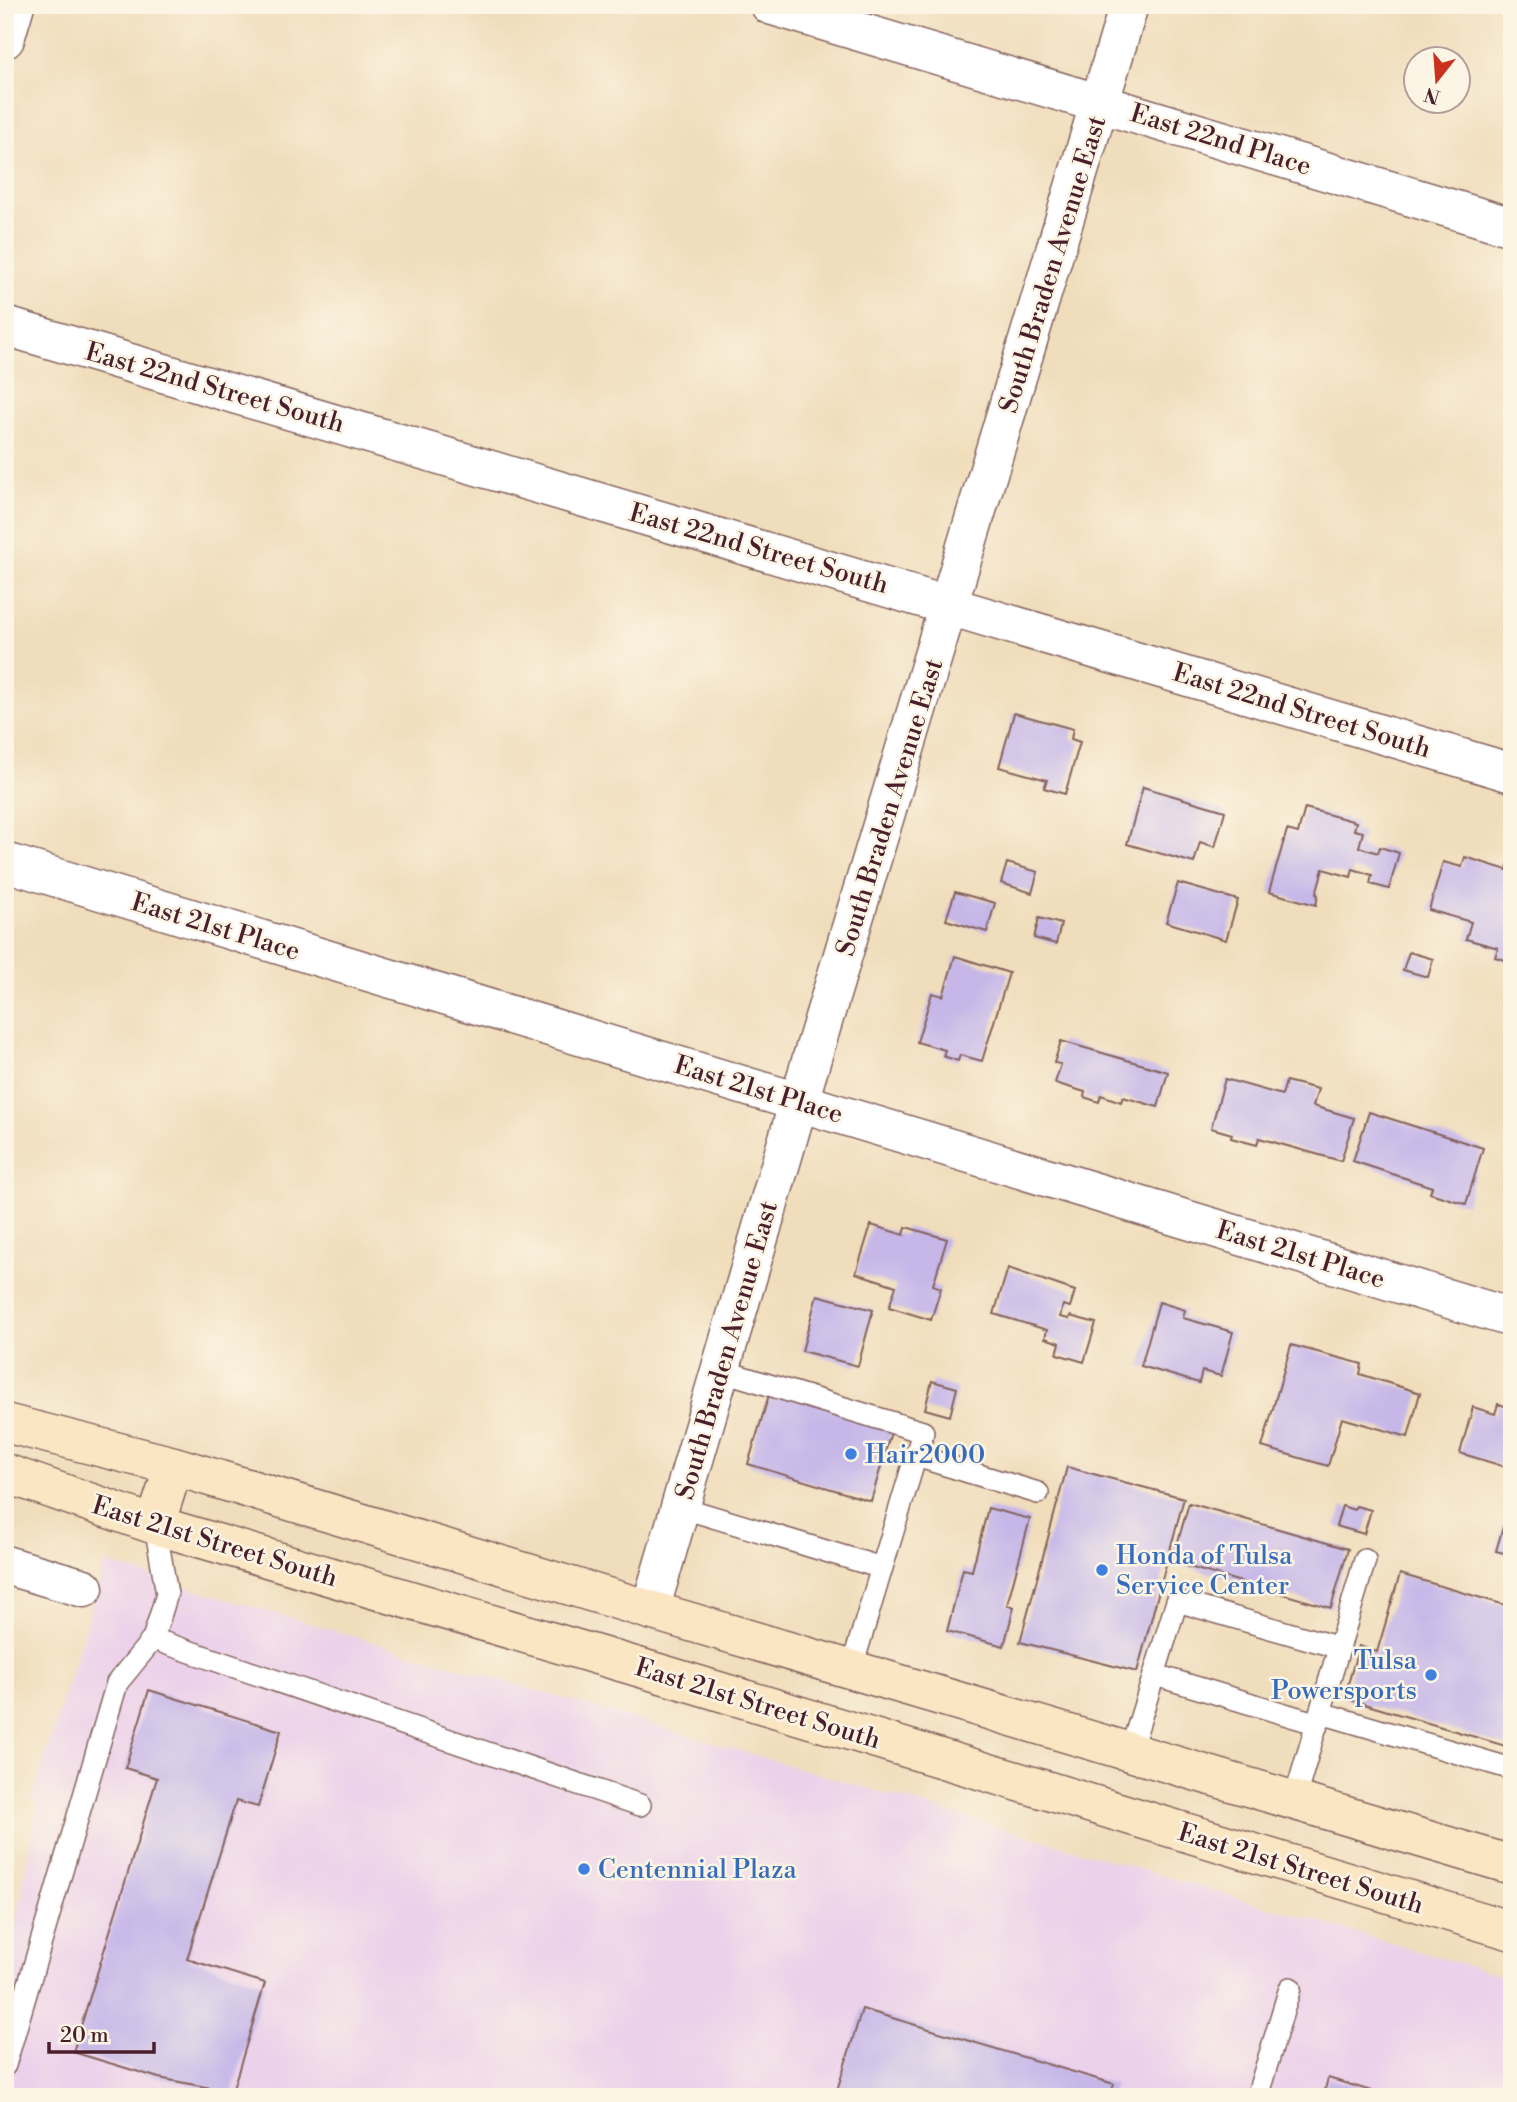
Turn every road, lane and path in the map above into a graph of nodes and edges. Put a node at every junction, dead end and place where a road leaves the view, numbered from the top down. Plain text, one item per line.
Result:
1 (15, 5) edge
2 (770, 5) edge
3 (1129, 5) edge
4 (5, 39) edge
5 (1100, 103) junction
6 (1512, 227) edge
7 (5, 326) edge
8 (950, 604) junction
9 (1512, 772) edge
10 (5, 862) edge
11 (799, 1101) junction
12 (1512, 1318) edge
13 (720, 1370) junction
14 (5, 1423) edge
15 (916, 1456) junction
16 (174, 1466) junction
17 (5, 1473) edge
18 (1038, 1493) dead end
19 (680, 1507) junction
20 (155, 1525) junction
21 (1365, 1560) dead end
22 (5, 1565) edge
23 (882, 1568) junction
24 (84, 1588) dead end
25 (650, 1610) junction
26 (153, 1639) junction
27 (1340, 1648) junction
28 (851, 1670) junction
29 (665, 1675) junction
30 (1154, 1675) junction
31 (1319, 1719) junction
32 (1130, 1752) junction
33 (1512, 1769) edge
34 (1294, 1801) junction
35 (640, 1805) dead end
36 (1512, 1864) edge
37 (1512, 1931) edge
38 (1290, 1988) dead end
39 (5, 2065) edge
40 (1257, 2097) edge

1 - 4 street
2 - 5 street, East 22nd Place
3 - 5 street, South Braden Avenue East
5 - 6 street, East 22nd Place
5 - 8 street, South Braden Avenue East
7 - 8 street, East 22nd Street South
8 - 9 street, East 22nd Street South
8 - 11 street, South Braden Avenue East
10 - 11 street, East 21st Place
11 - 12 street, East 21st Place
11 - 13 street, South Braden Avenue East
13 - 15 lane
13 - 19 street, South Braden Avenue East
14 - 16 main road
15 - 18 lane
15 - 23 lane
16 - 20 main road
16 - 25 main road
17 - 20 main road, East 21st Street South
19 - 23 lane
19 - 25 street, South Braden Avenue East
20 - 26 lane
20 - 29 main road, East 21st Street South
21 - 27 lane
22 - 24 street
23 - 28 lane
25 - 28 main road
25 - 29 main road
26 - 35 lane
26 - 39 lane
27 - 30 lane
27 - 31 lane
28 - 32 main road
29 - 37 main road, East 21st Street South
30 - 31 lane
30 - 32 lane
31 - 33 lane
31 - 34 lane
32 - 34 main road
34 - 36 main road
38 - 40 lane

